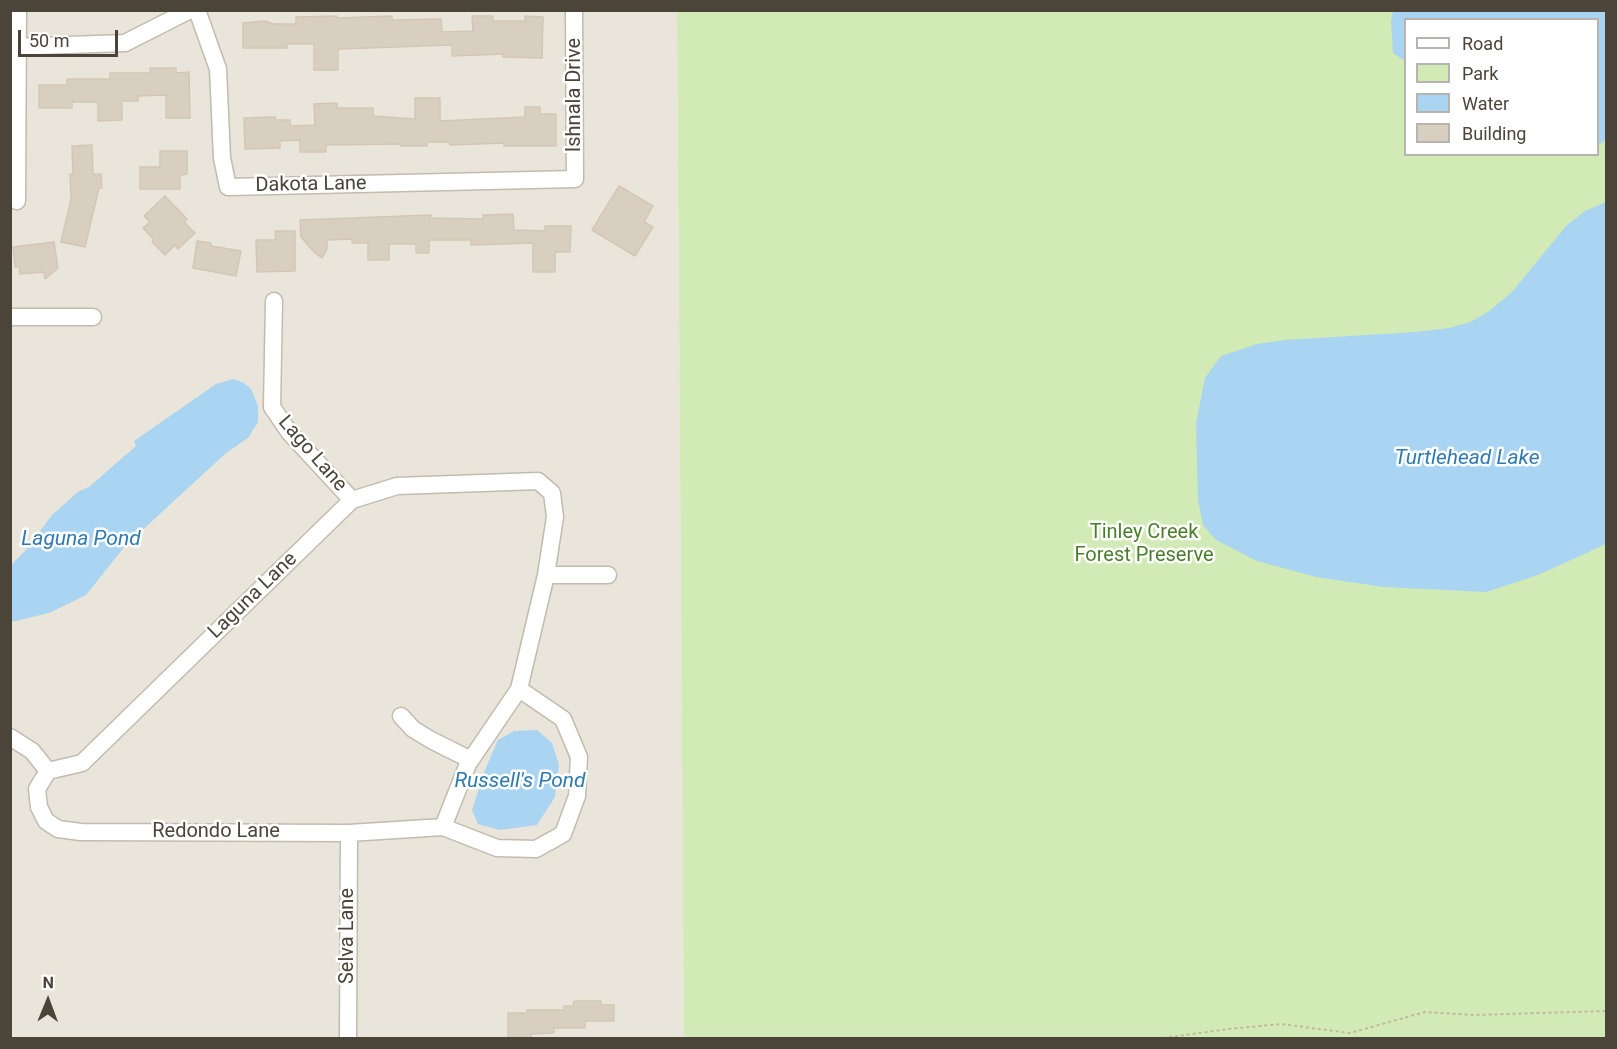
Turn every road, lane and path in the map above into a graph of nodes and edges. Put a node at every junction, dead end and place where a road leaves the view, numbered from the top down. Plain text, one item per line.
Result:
1 (18, 10) edge
2 (190, 10) edge
3 (197, 10) edge
4 (574, 10) edge
5 (14, 47) edge
6 (575, 179) joint
7 (18, 201) dead end
8 (274, 301) dead end
9 (10, 316) edge
10 (93, 317) dead end
11 (352, 500) junction
12 (546, 575) junction
13 (608, 575) dead end
14 (519, 689) junction
15 (401, 716) dead end
16 (10, 737) edge
17 (471, 760) junction
18 (48, 771) junction
19 (443, 827) junction
20 (349, 832) junction
21 (1606, 1011) edge
22 (348, 1038) edge
23 (1163, 1038) edge

1 - 5 street
2 - 5 street
3 - 6 street, Dakota Lane
4 - 6 street, Ishnala Drive
5 - 7 street
8 - 11 street, Lago Lane
9 - 10 street
11 - 12 street, Laguna Lane
11 - 18 street, Laguna Lane
12 - 13 street
12 - 14 street
14 - 17 street
14 - 19 street, Redondo Lane
15 - 17 street
16 - 18 street
17 - 19 street
18 - 20 street, Redondo Lane
19 - 20 street, Redondo Lane
20 - 22 street, Selva Lane
21 - 23 path

